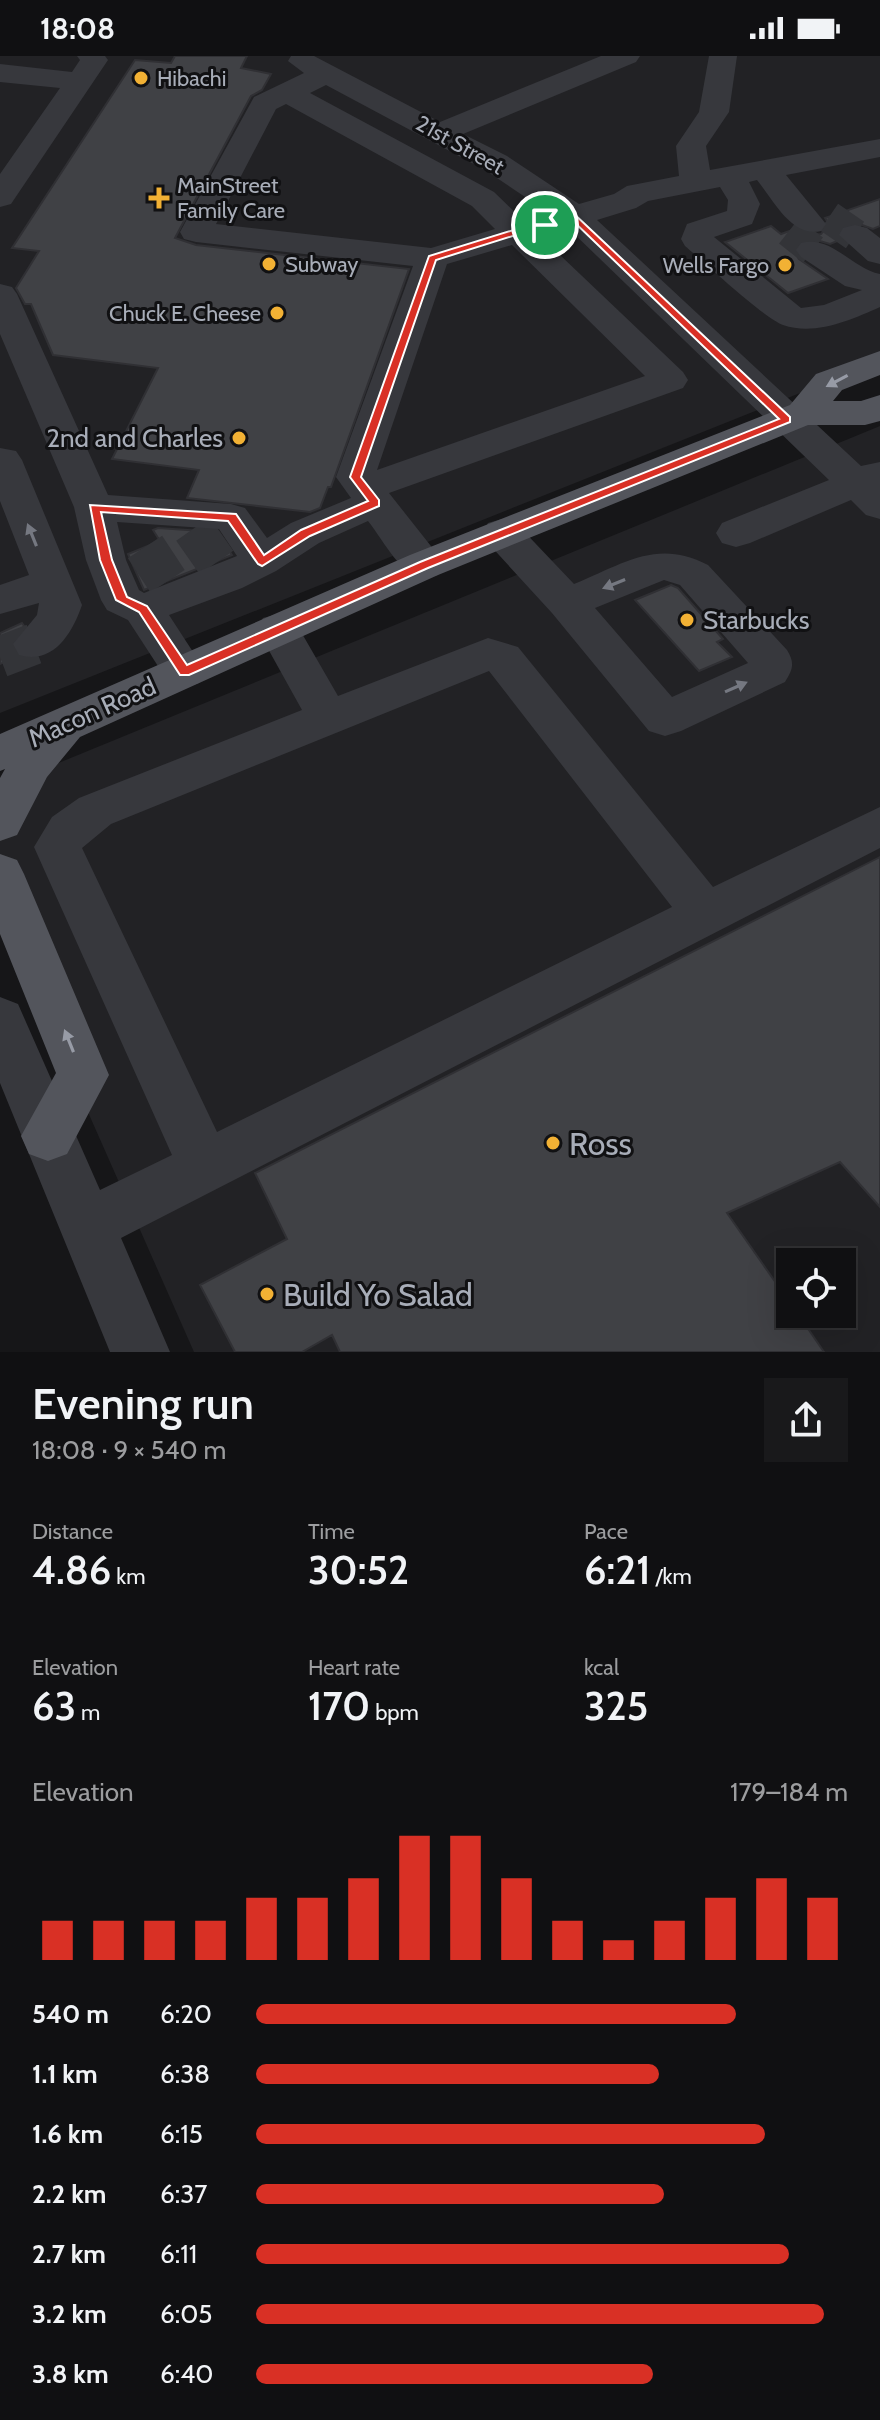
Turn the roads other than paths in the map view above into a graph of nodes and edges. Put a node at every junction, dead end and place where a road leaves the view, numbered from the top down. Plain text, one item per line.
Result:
1 (293, 56) edge
2 (626, 56) edge
3 (692, 56) edge
4 (722, 64) edge
5 (85, 68) edge
6 (0, 73) edge
7 (326, 74) junction
8 (287, 92) junction
9 (439, 133) junction
10 (0, 138) edge
11 (37, 142) junction
12 (880, 148) edge
13 (765, 170) junction
14 (712, 180) junction
15 (790, 196) junction
16 (0, 197) edge
17 (572, 214) junction
18 (741, 217) junction
19 (518, 233) junction
20 (834, 234) edge
21 (432, 258) junction
22 (880, 266) edge
23 (880, 281) edge
24 (0, 294) edge
25 (880, 295) edge
26 (880, 362) edge
27 (880, 407) edge
28 (795, 416) junction
29 (66, 445) junction
30 (1, 460) edge
31 (872, 487) edge
32 (370, 496) junction
33 (110, 508) junction
34 (502, 533) junction
35 (736, 533) dead end
36 (145, 547) tunnel mouth
37 (424, 565) junction
38 (237, 569) junction
39 (165, 598) junction
40 (567, 603) junction
41 (22, 608) edge
42 (278, 629) junction
43 (184, 672) junction
44 (328, 718) junction
45 (68, 723) junction
46 (0, 753) edge
47 (0, 822) edge
48 (880, 826) edge
49 (0, 874) edge
50 (705, 913) junction
51 (0, 1020) edge
52 (48, 1136) junction
53 (204, 1165) junction
54 (87, 1226) junction
55 (140, 1352) edge

1 - 7 street, 21st Street
2 - 9 street
3 - 4 street
4 - 14 street
5 - 6 street
5 - 11 street
7 - 8 street
7 - 9 street, 21st Street
8 - 19 street
8 - 21 street
9 - 17 street, 21st Street
10 - 11 street
11 - 16 street
12 - 13 street
13 - 14 street
13 - 15 street
14 - 17 street
14 - 18 street
15 - 18 street
15 - 20 street
15 - 20 street
17 - 19 street
17 - 28 street, 21st Street
18 - 25 street
19 - 21 street
19 - 32 street
20 - 22 street
20 - 23 street
21 - 32 street
24 - 29 street
26 -> 28 main road, Macon Road
27 - 28 main road, Macon Road
28 - 31 street, 21st Street
28 - 34 main road, Macon Road
29 - 30 street
29 - 33 street
41 -> 30 street
31 - 35 street
32 - 37 street
32 - 38 street
33 - 36 street
33 - 38 street
33 - 39 street
34 - 37 main road, Macon Road
34 - 40 street
37 - 42 main road, Macon Road
38 - 39 street
39 - 43 street
40 -> 40 street
42 - 43 main road, Macon Road
42 - 44 street
43 - 45 main road, Macon Road
44 - 50 street
44 - 53 street
45 - 46 main road, Macon Road
45 - 47 main road
48 - 50 street
52 -> 49 main road
50 - 53 street
51 - 52 street
52 - 54 street
53 - 54 street
54 - 55 street

